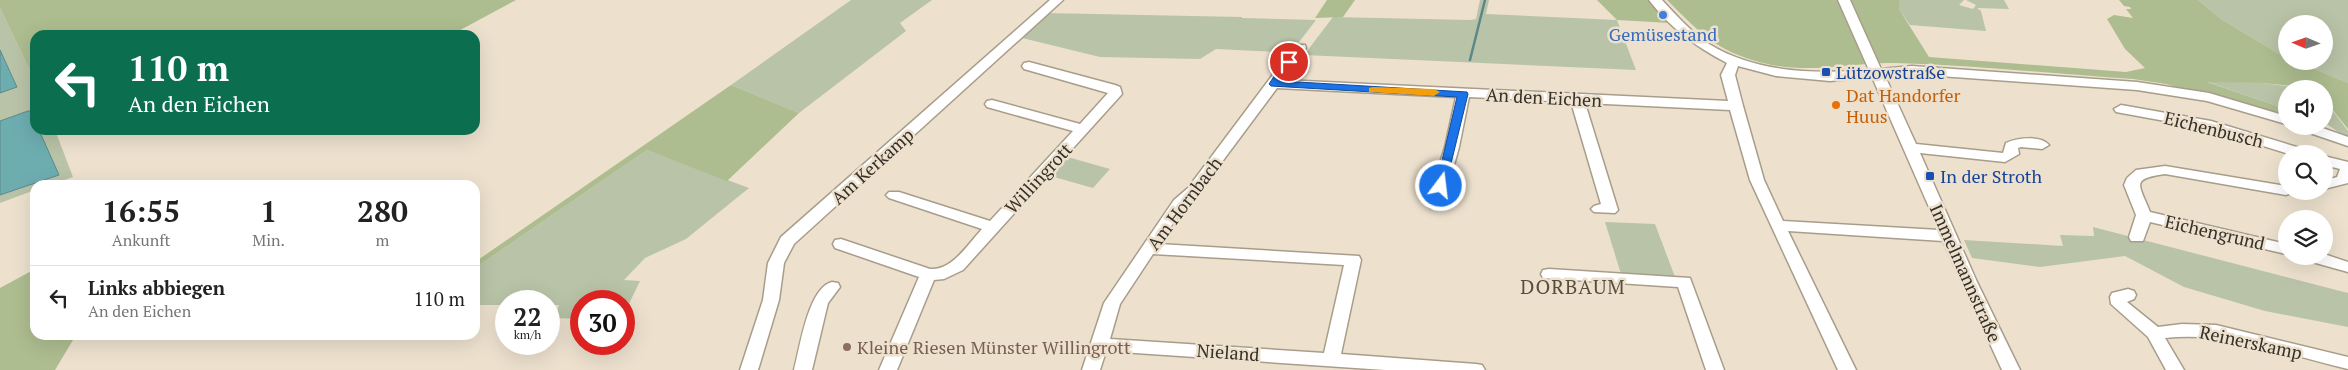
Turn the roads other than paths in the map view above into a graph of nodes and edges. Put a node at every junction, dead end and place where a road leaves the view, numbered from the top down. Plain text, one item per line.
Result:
1 (1057, 0) edge
2 (1655, 0) edge
3 (1844, 0) edge
4 (1300, 48) dead end
5 (1734, 61) junction
6 (1029, 66) dead end
7 (1877, 72) junction
8 (1274, 84) junction
9 (1463, 94) junction
10 (1577, 99) junction
11 (992, 104) dead end
12 (1736, 106) junction
13 (2121, 109) dead end
14 (2278, 117) edge
15 (1083, 129) junction
16 (2328, 135) edge
17 (2348, 142) edge
18 (2042, 145) dead end
19 (2278, 146) edge
20 (1911, 148) junction
21 (2333, 166) edge
22 (2347, 175) edge
23 (2333, 181) edge
24 (2278, 189) edge
25 (894, 196) dead end
26 (1435, 205) dead end
27 (1599, 209) dead end
28 (2144, 215) junction
29 (1778, 226) junction
30 (993, 227) junction
31 (1949, 236) junction
32 (2137, 237) dead end
33 (841, 244) dead end
34 (2278, 247) edge
35 (1149, 249) junction
36 (2333, 263) edge
37 (2348, 267) edge
38 (928, 274) junction
39 (1549, 274) dead end
40 (832, 287) dead end
41 (2128, 295) dead end
42 (2154, 333) junction
43 (1100, 344) junction
44 (1331, 359) junction
45 (2348, 363) edge
46 (749, 370) edge
47 (803, 370) edge
48 (888, 370) edge
49 (1091, 370) edge
50 (1476, 370) edge
51 (1715, 370) edge
52 (1847, 370) edge
53 (2011, 370) edge
54 (2175, 370) edge

1 - 46 street, Am Kerkamp
2 - 5 street
3 - 7 street, Immelmannstraße
4 - 8 street, Am Hornbach
5 - 7 street
5 - 12 street
6 - 15 street, Willingrott
7 - 14 street
7 - 20 street, Immelmannstraße
8 - 9 street, An den Eichen
8 - 35 street, Am Hornbach
9 - 10 street, An den Eichen
9 - 26 street
10 - 12 street, An den Eichen
10 - 27 street
11 - 15 street, Willingrott
12 - 29 street
13 - 19 street, Eichenbusch
15 - 30 street, Willingrott
16 - 17 street
18 - 20 street
20 - 31 street, Immelmannstraße
21 - 22 street
22 - 23 street
24 - 28 street, Eichengrund
25 - 30 street, Willingrott
28 - 32 street, Eichengrund
28 - 34 street, Eichengrund
29 - 31 street
29 - 52 street
30 - 38 street, Willingrott
31 - 53 street, Immelmannstraße
33 - 38 street
35 - 43 street, Am Hornbach
35 - 44 street
36 - 37 street
38 - 48 street
39 - 51 street
40 - 47 street
41 - 42 street
42 - 45 street, Reinerskamp
42 - 54 street
43 - 44 street, Nieland
43 - 49 street, Am Hornbach
44 - 50 street, Nieland

